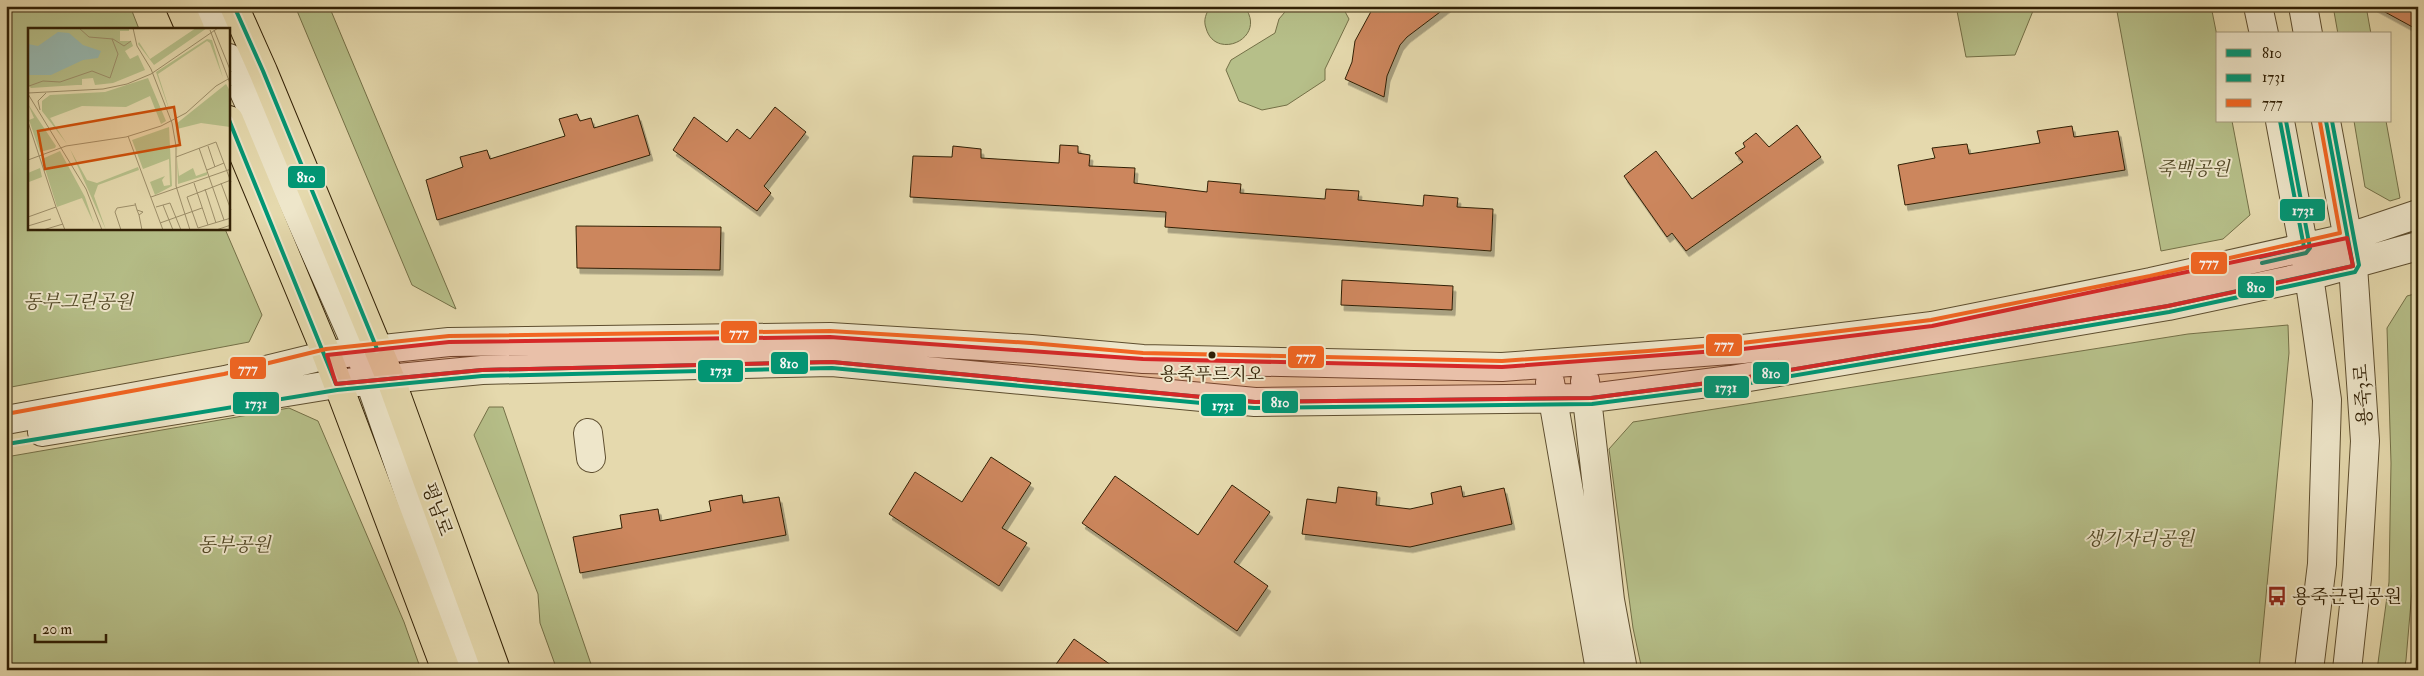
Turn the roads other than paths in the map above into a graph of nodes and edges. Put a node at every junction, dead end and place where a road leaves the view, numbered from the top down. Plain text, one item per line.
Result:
1 (180, 6) edge
2 (195, 6) edge
3 (206, 6) edge
4 (234, 6) edge
5 (2258, 6) edge
6 (2303, 6) edge
7 (190, 28) edge
8 (205, 28) edge
9 (216, 28) edge
10 (2264, 32) edge
11 (2308, 32) edge
12 (230, 60) edge
13 (230, 87) edge
14 (230, 122) edge
15 (2280, 122) edge
16 (2326, 122) edge
17 (2418, 214) edge
18 (2347, 238) junction
19 (2418, 246) edge
20 (2304, 247) junction
21 (2353, 266) junction
22 (2309, 276) junction
23 (351, 353) junction
24 (1582, 361) junction
25 (1546, 364) junction
26 (362, 382) junction
27 (1587, 398) junction
28 (1553, 399) junction
29 (6, 420) edge
30 (6, 438) edge
31 (446, 670) edge
32 (454, 670) edge
33 (470, 670) edge
34 (496, 670) edge
35 (1600, 670) edge
36 (1623, 670) edge
37 (2310, 670) edge
38 (2347, 670) edge

1 - 7 main road
2 - 8 street
3 - 9 street
4 - 23 main road, 평남로
5 - 10 street
6 - 11 street
12 - 23 street
13 - 23 street
14 - 23 main road, 평남로
15 - 20 street
16 - 18 street, 용죽3로
17 - 18 street
18 - 20 street
18 - 21 street, 용죽3로
19 - 21 street
20 - 22 street
20 - 24 street
21 - 22 street
21 - 38 street, 용죽3로
22 - 27 street
22 - 37 street
23 - 25 street
23 - 26 main road, 평남로
23 - 26 main road, 평남로
23 - 29 street
24 - 25 street
24 - 27 street
25 - 28 street
26 - 28 street
26 - 30 street
26 - 31 main road, 평남로
26 - 32 street
26 - 33 street
26 - 34 main road, 평남로
27 - 28 street
27 - 36 street
28 - 35 street

